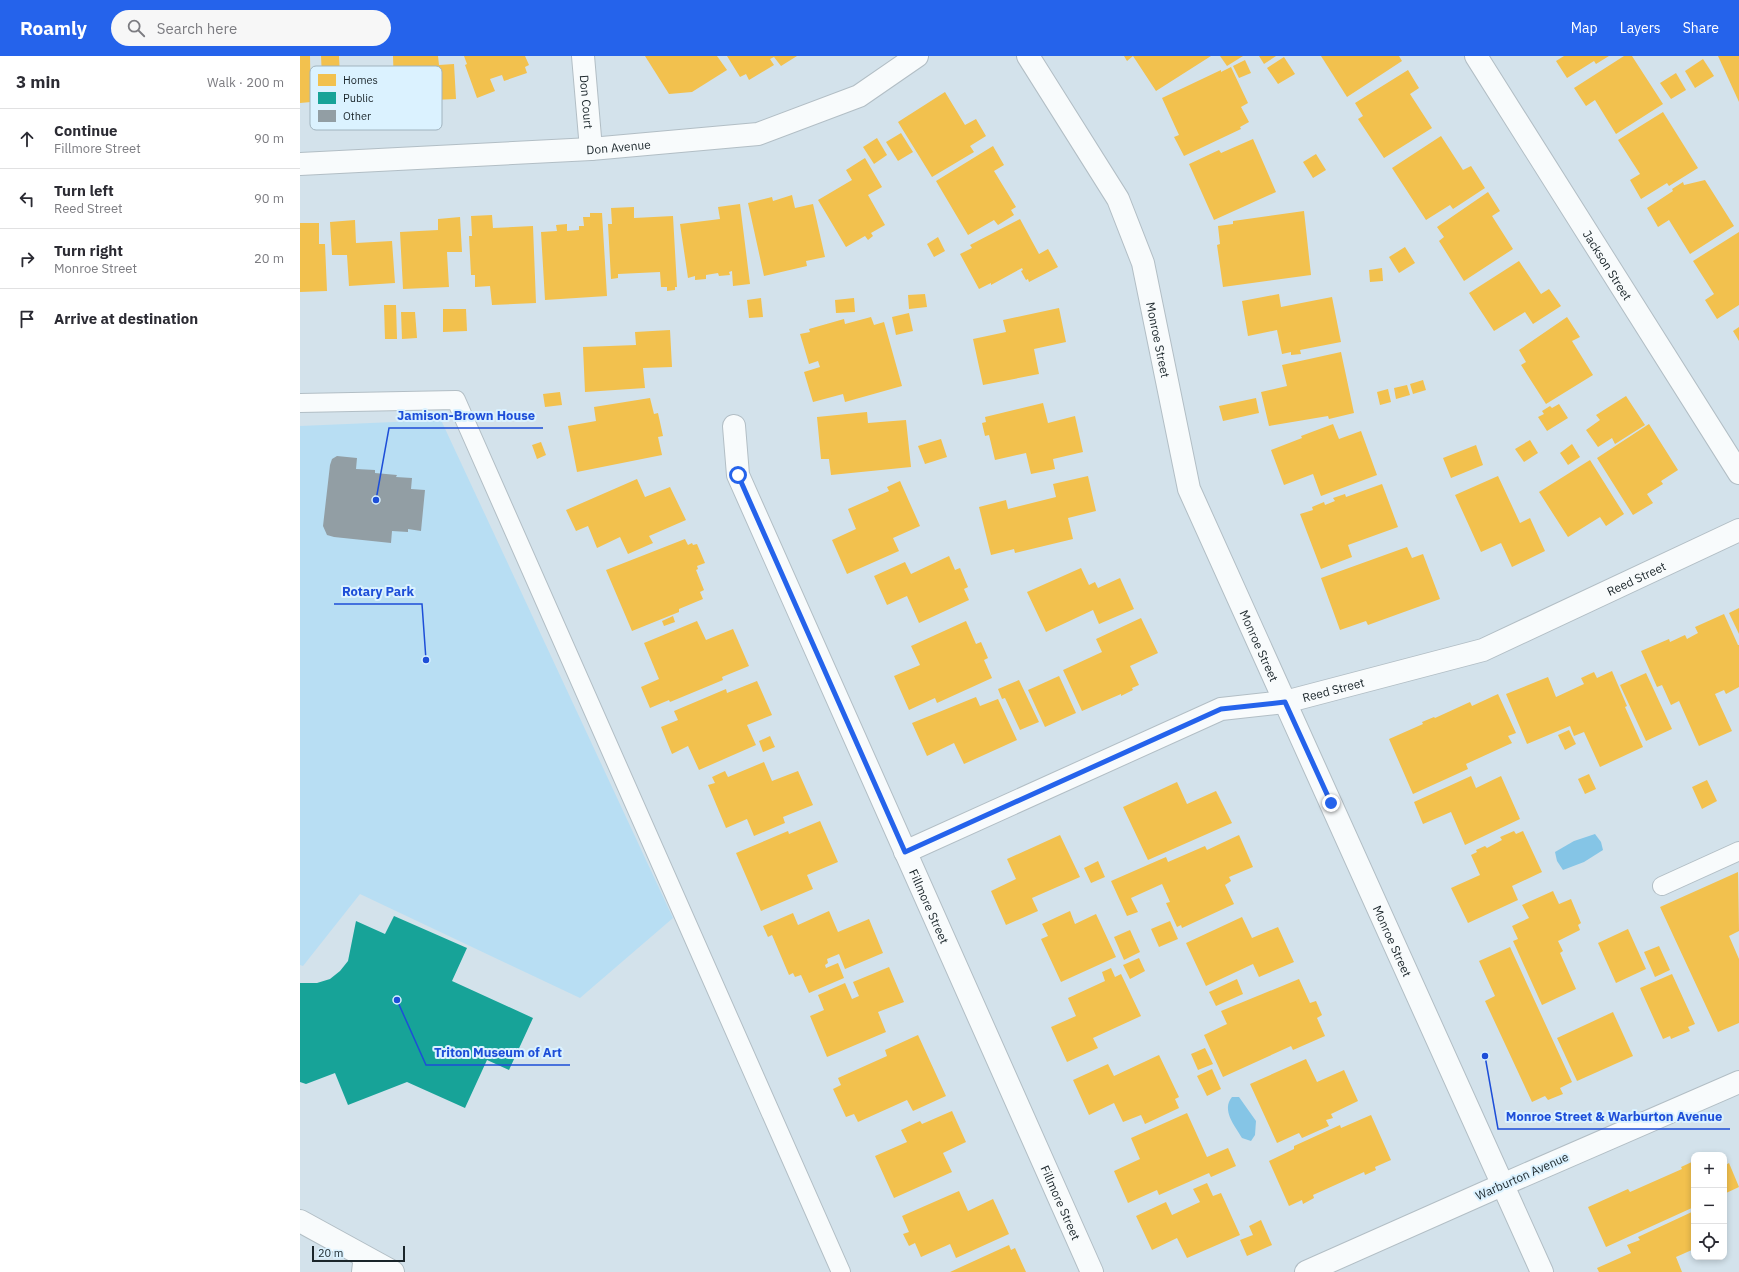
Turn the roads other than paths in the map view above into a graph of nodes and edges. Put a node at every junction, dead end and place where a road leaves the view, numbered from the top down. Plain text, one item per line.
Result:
1 (583, 56) edge
2 (917, 56) edge
3 (1028, 56) edge
4 (1476, 56) edge
5 (591, 149) junction
6 (300, 164) edge
7 (300, 403) edge
8 (734, 426) dead end
9 (1739, 473) edge
10 (1739, 530) edge
11 (1285, 702) junction
12 (905, 852) junction
13 (1739, 852) edge
14 (1662, 886) dead end
15 (1739, 1082) edge
16 (1502, 1185) junction
17 (300, 1222) edge
18 (362, 1264) edge
19 (392, 1272) edge
20 (841, 1272) edge
21 (1092, 1272) edge
22 (1306, 1272) edge
23 (1542, 1272) edge

1 - 5 street, Don Court
2 - 5 street, Don Avenue
3 - 11 street, Monroe Street
4 - 9 street, Jackson Street
5 - 6 street, Don Avenue
7 - 20 lane
8 - 12 street, Fillmore Street
10 - 11 street, Reed Street
11 - 12 street, Reed Street
11 - 16 street, Monroe Street
12 - 21 street, Fillmore Street
13 - 14 lane
15 - 16 street, Warburton Avenue
16 - 22 street, Warburton Avenue
16 - 23 street, Monroe Street
17 - 18 street
18 - 19 street

